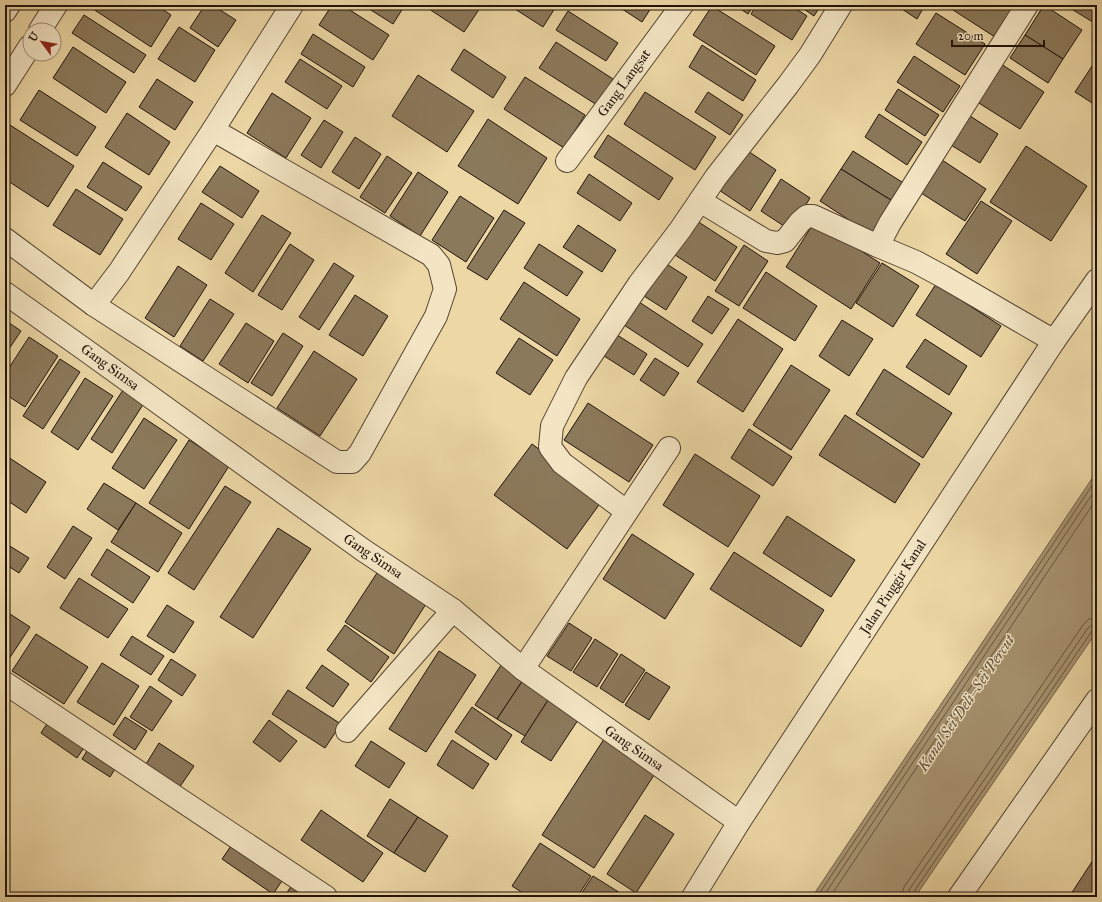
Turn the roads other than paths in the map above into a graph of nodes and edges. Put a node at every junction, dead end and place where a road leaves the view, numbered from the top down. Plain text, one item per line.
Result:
1 (9, 5) edge
2 (56, 5) edge
3 (292, 5) edge
4 (682, 5) edge
5 (841, 5) edge
6 (1027, 5) edge
7 (5, 11) edge
8 (45, 22) edge
9 (22, 58) edge
10 (5, 85) edge
11 (213, 130) junction
12 (567, 162) dead end
13 (700, 201) junction
14 (5, 239) edge
15 (878, 246) junction
16 (1097, 280) edge
17 (5, 293) edge
18 (94, 305) junction
19 (1054, 341) junction
20 (669, 448) dead end
21 (626, 511) junction
22 (453, 610) junction
23 (523, 669) junction
24 (5, 683) edge
25 (1097, 700) edge
26 (347, 731) dead end
27 (739, 822) junction
28 (326, 897) edge
29 (693, 897) edge
30 (959, 897) edge

1 - 7 street
2 - 8 street
3 - 11 street
4 - 12 street, Gang Langsat
5 - 13 street
6 - 15 street
9 - 10 street
11 - 18 street
11 - 18 street
13 - 15 street
13 - 21 street
14 - 18 street
15 - 19 street
16 - 19 street, Jalan Pinggir Kanal
17 - 22 street, Gang Simsa
19 - 27 street, Jalan Pinggir Kanal
20 - 21 street
21 - 23 street
22 - 23 street, Gang Simsa
22 - 26 street
23 - 27 street, Gang Simsa
24 - 28 street
25 - 30 street
27 - 29 street, Jalan Pinggir Kanal

